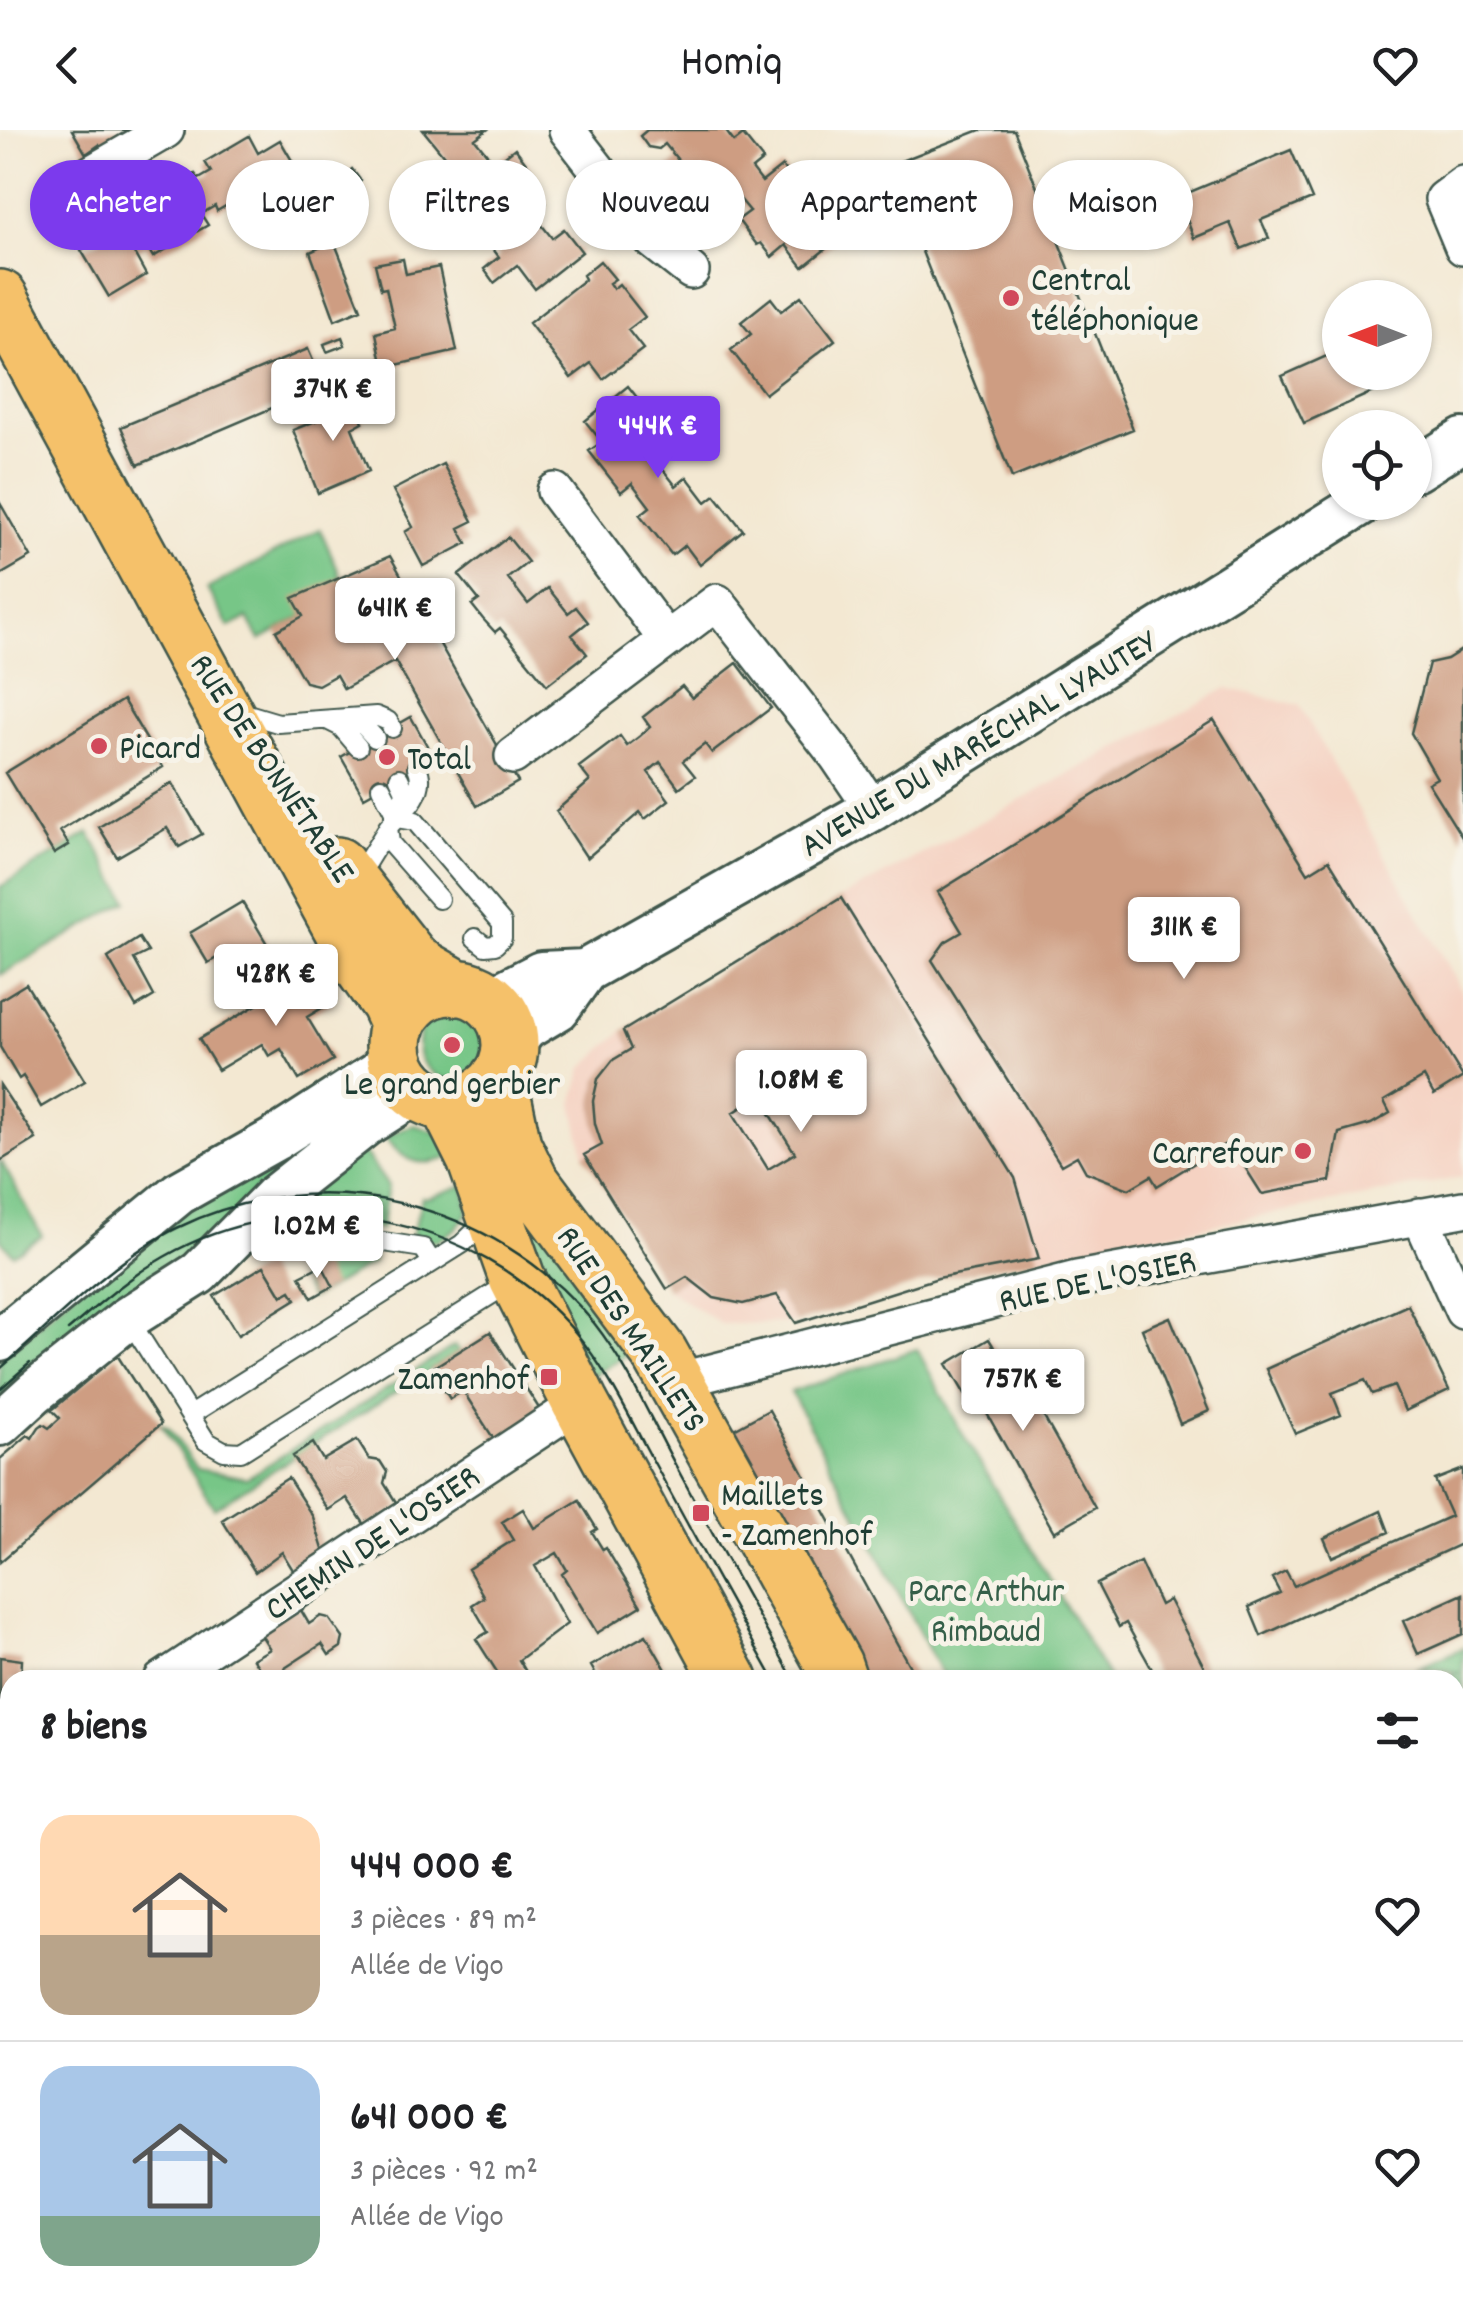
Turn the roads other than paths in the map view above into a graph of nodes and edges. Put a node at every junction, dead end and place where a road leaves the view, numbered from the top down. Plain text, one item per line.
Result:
1 (166, 130) edge
2 (567, 130) edge
3 (114, 160) edge
4 (1463, 184) edge
5 (1463, 248) edge
6 (691, 271) dead end
7 (0, 298) edge
8 (1463, 440) edge
9 (1432, 459) edge
10 (554, 491) dead end
11 (1335, 520) edge
12 (179, 624) junction
13 (667, 640) junction
14 (324, 719) junction
15 (392, 728) dead end
16 (367, 742) dead end
17 (264, 743) junction
18 (513, 756) dead end
19 (417, 767) dead end
20 (399, 778) dead end
21 (382, 788) dead end
22 (873, 808) junction
23 (392, 822) junction
24 (363, 898) junction
25 (439, 899) dead end
26 (585, 972) junction
27 (471, 974) junction
28 (396, 1034) junction
29 (504, 1063) junction
30 (434, 1098) junction
31 (1463, 1209) edge
32 (494, 1212) junction
33 (1420, 1216) junction
34 (228, 1244) junction
35 (432, 1262) junction
36 (517, 1278) junction
37 (1463, 1311) edge
38 (128, 1318) junction
39 (0, 1340) edge
40 (677, 1381) junction
41 (580, 1403) junction
42 (190, 1414) junction
43 (0, 1424) edge
44 (177, 1670) edge
45 (725, 1670) edge
46 (835, 1670) edge

1 - 3 street
2 - 6 street
4 - 5 street
7 - 12 main road, RUE DE BONNÉTABLE
8 - 9 street
10 - 13 street
11 - 22 street, AVENUE DU MARÉCHAL LYAUTEY
12 - 17 main road, RUE DE BONNÉTABLE
12 - 17 main road, RUE DE BONNÉTABLE
13 - 18 street
13 - 22 street
14 - 15 lane
14 - 16 lane
14 - 17 lane
17 - 24 main road, RUE DE BONNÉTABLE
17 - 28 main road, RUE DE BONNÉTABLE
19 - 23 lane
20 - 23 lane
21 - 23 lane
22 - 26 street, AVENUE DU MARÉCHAL LYAUTEY
23 - 24 lane
23 - 25 lane
23 - 27 lane
24 - 27 main road, RUE DE BONNÉTABLE
26 - 27 street, AVENUE DU MARÉCHAL LYAUTEY
26 - 29 street, AVENUE DU MARÉCHAL LYAUTEY
27 - 28 main road
27 - 29 main road
28 - 30 main road
28 - 39 street
29 - 30 main road
29 - 40 main road, RUE DES MAILLETS
30 - 32 main road, RUE DES MAILLETS
30 - 34 street
31 - 33 street, RUE DE L'OSIER
32 - 35 lane
32 - 36 main road, RUE DES MAILLETS
33 - 37 street
33 - 40 street, RUE DE L'OSIER
34 - 35 lane
34 - 38 street
35 - 42 lane
36 - 41 main road, RUE DES MAILLETS
36 - 42 lane
38 - 42 lane
38 - 43 street
40 - 46 main road, RUE DES MAILLETS
41 - 44 street, CHEMIN DE L'OSIER
41 - 45 main road, RUE DES MAILLETS

